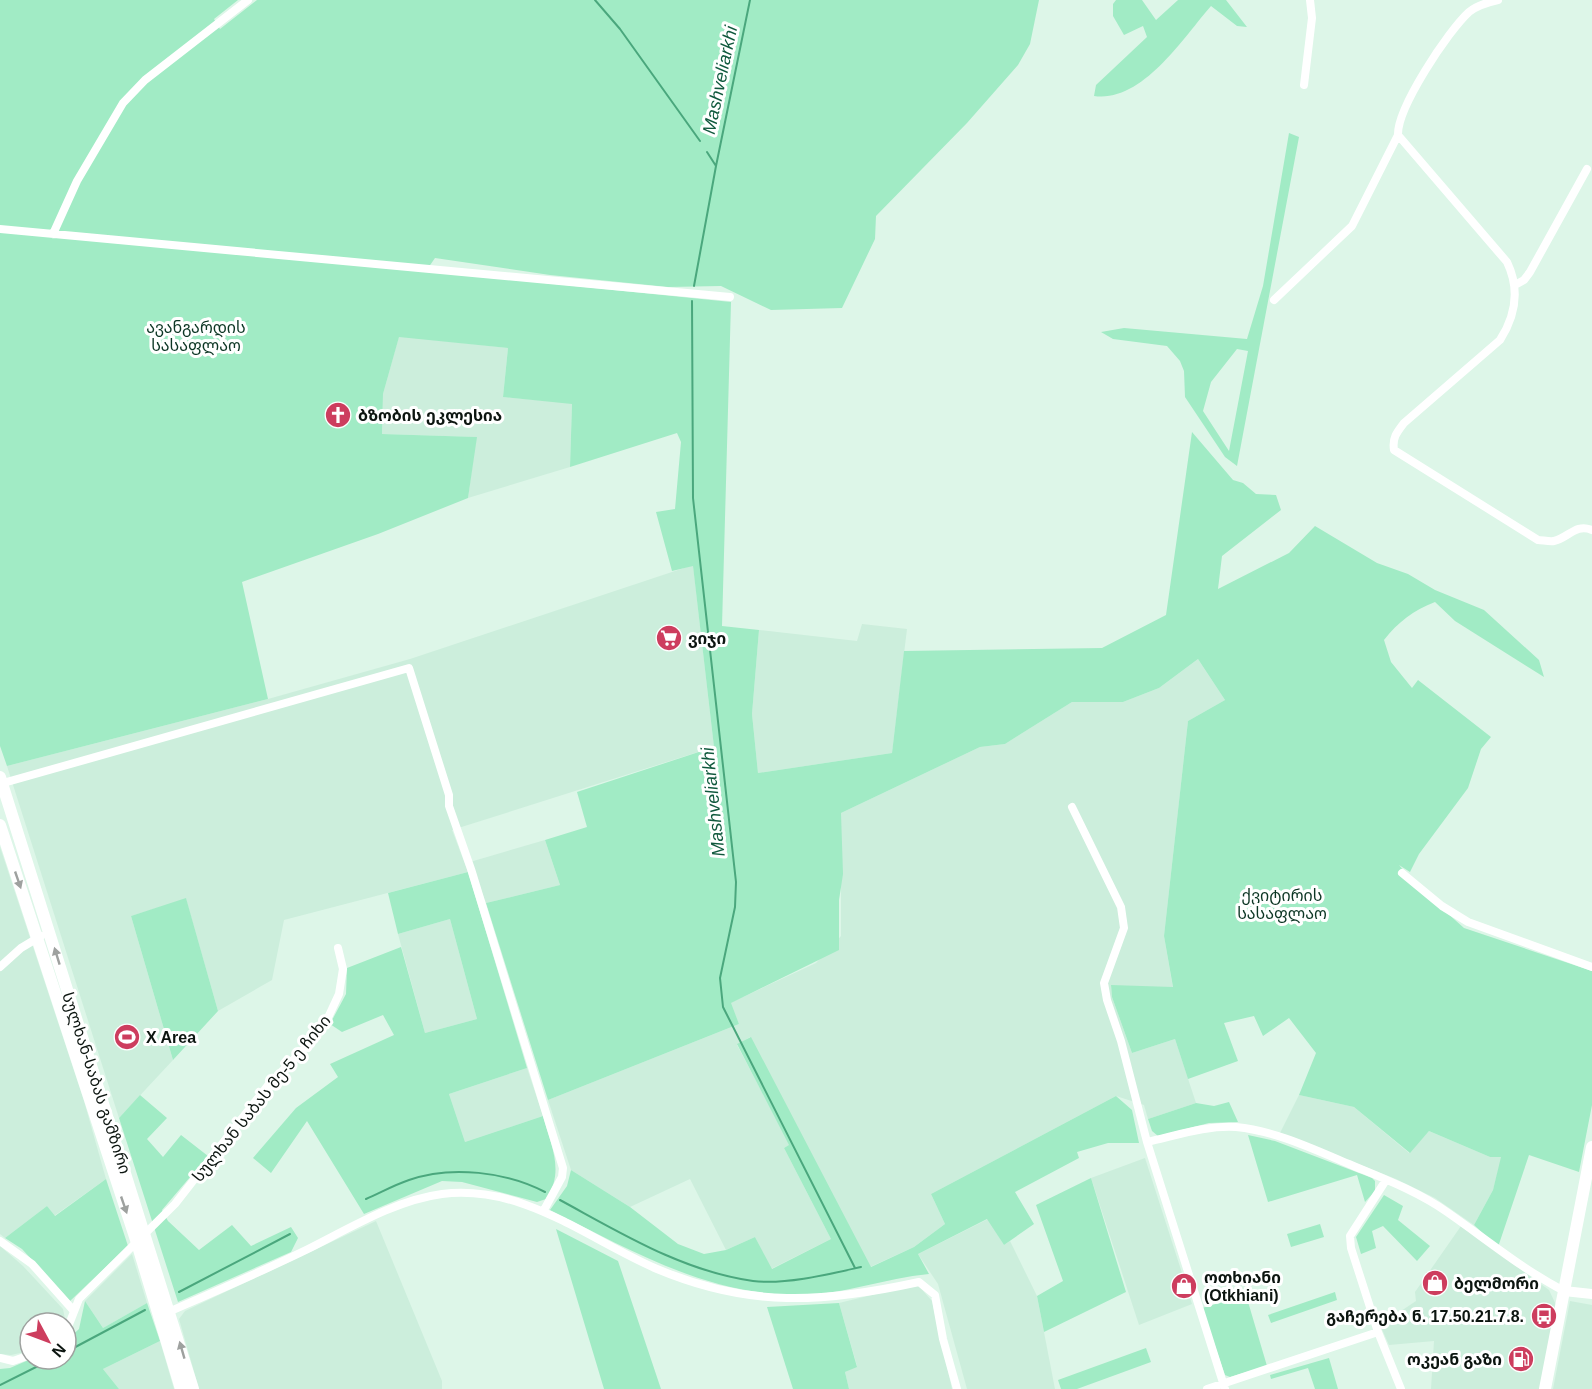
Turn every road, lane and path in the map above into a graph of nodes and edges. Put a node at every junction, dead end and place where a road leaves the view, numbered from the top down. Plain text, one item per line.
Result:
1 (248, 0) edge
2 (1310, 0) edge
3 (1497, 0) edge
4 (1304, 85) dead end
5 (1398, 135) junction
6 (1587, 169) dead end
7 (0, 229) edge
8 (53, 234) junction
9 (1515, 285) junction
10 (730, 297) dead end
11 (1274, 300) dead end
12 (1592, 530) edge
13 (1, 781) edge
14 (1072, 807) dead end
15 (0, 825) edge
16 (1402, 873) dead end
17 (49, 932) junction
18 (38, 938) junction
19 (338, 948) dead end
20 (0, 967) edge
21 (1592, 967) edge
22 (1147, 1142) junction
23 (1592, 1147) edge
24 (1386, 1180) junction
25 (544, 1210) junction
26 (145, 1232) junction
27 (0, 1241) edge
28 (137, 1243) junction
29 (158, 1290) junction
30 (1564, 1291) junction
31 (1592, 1294) edge
32 (73, 1310) joint
33 (165, 1314) junction
34 (1378, 1332) junction
35 (0, 1358) edge
36 (18, 1359) edge
37 (1224, 1386) edge
38 (181, 1389) edge
39 (193, 1389) edge
40 (957, 1389) edge
41 (1207, 1389) edge
42 (1401, 1389) edge
43 (1545, 1389) edge

1 - 8 street
2 - 4 street
3 - 5 street
5 - 9 street
5 - 11 street
6 - 9 street
7 - 8 street
8 - 10 street
9 - 12 street
13 - 17 main road, სულხან-საბას გამზირი
13 - 25 street
14 - 22 street
15 -> 18 main road, სულხან-საბას გამზირი
16 - 21 street
17 - 18 street
26 -> 17 main road, სულხან-საბას გამზირი
18 - 20 street
18 -> 28 main road, სულხან-საბას გამზირი
19 - 26 street, სულხან საბას მე-5 ე ჩიხი
22 - 24 street
22 - 37 street
23 - 30 main road
24 - 30 street
24 - 34 street
25 - 33 street
25 - 40 street
26 - 28 street, სულხან საბას მე-5 ე ჩიხი
26 - 29 main road, სულხან-საბას გამზირი
27 - 32 street
28 - 29 main road, სულხან-საბას გამზირი
28 - 32 street, სულხან საბას მე-5 ე ჩიხი
29 - 33 main road, სულხან-საბას გამზირი
30 - 31 street
30 - 43 main road
33 - 38 main road, სულხან-საბას გამზირი
39 -> 33 main road, სულხან-საბას გამზირი
34 - 37 street
34 - 42 street
35 - 36 street
37 - 41 street

